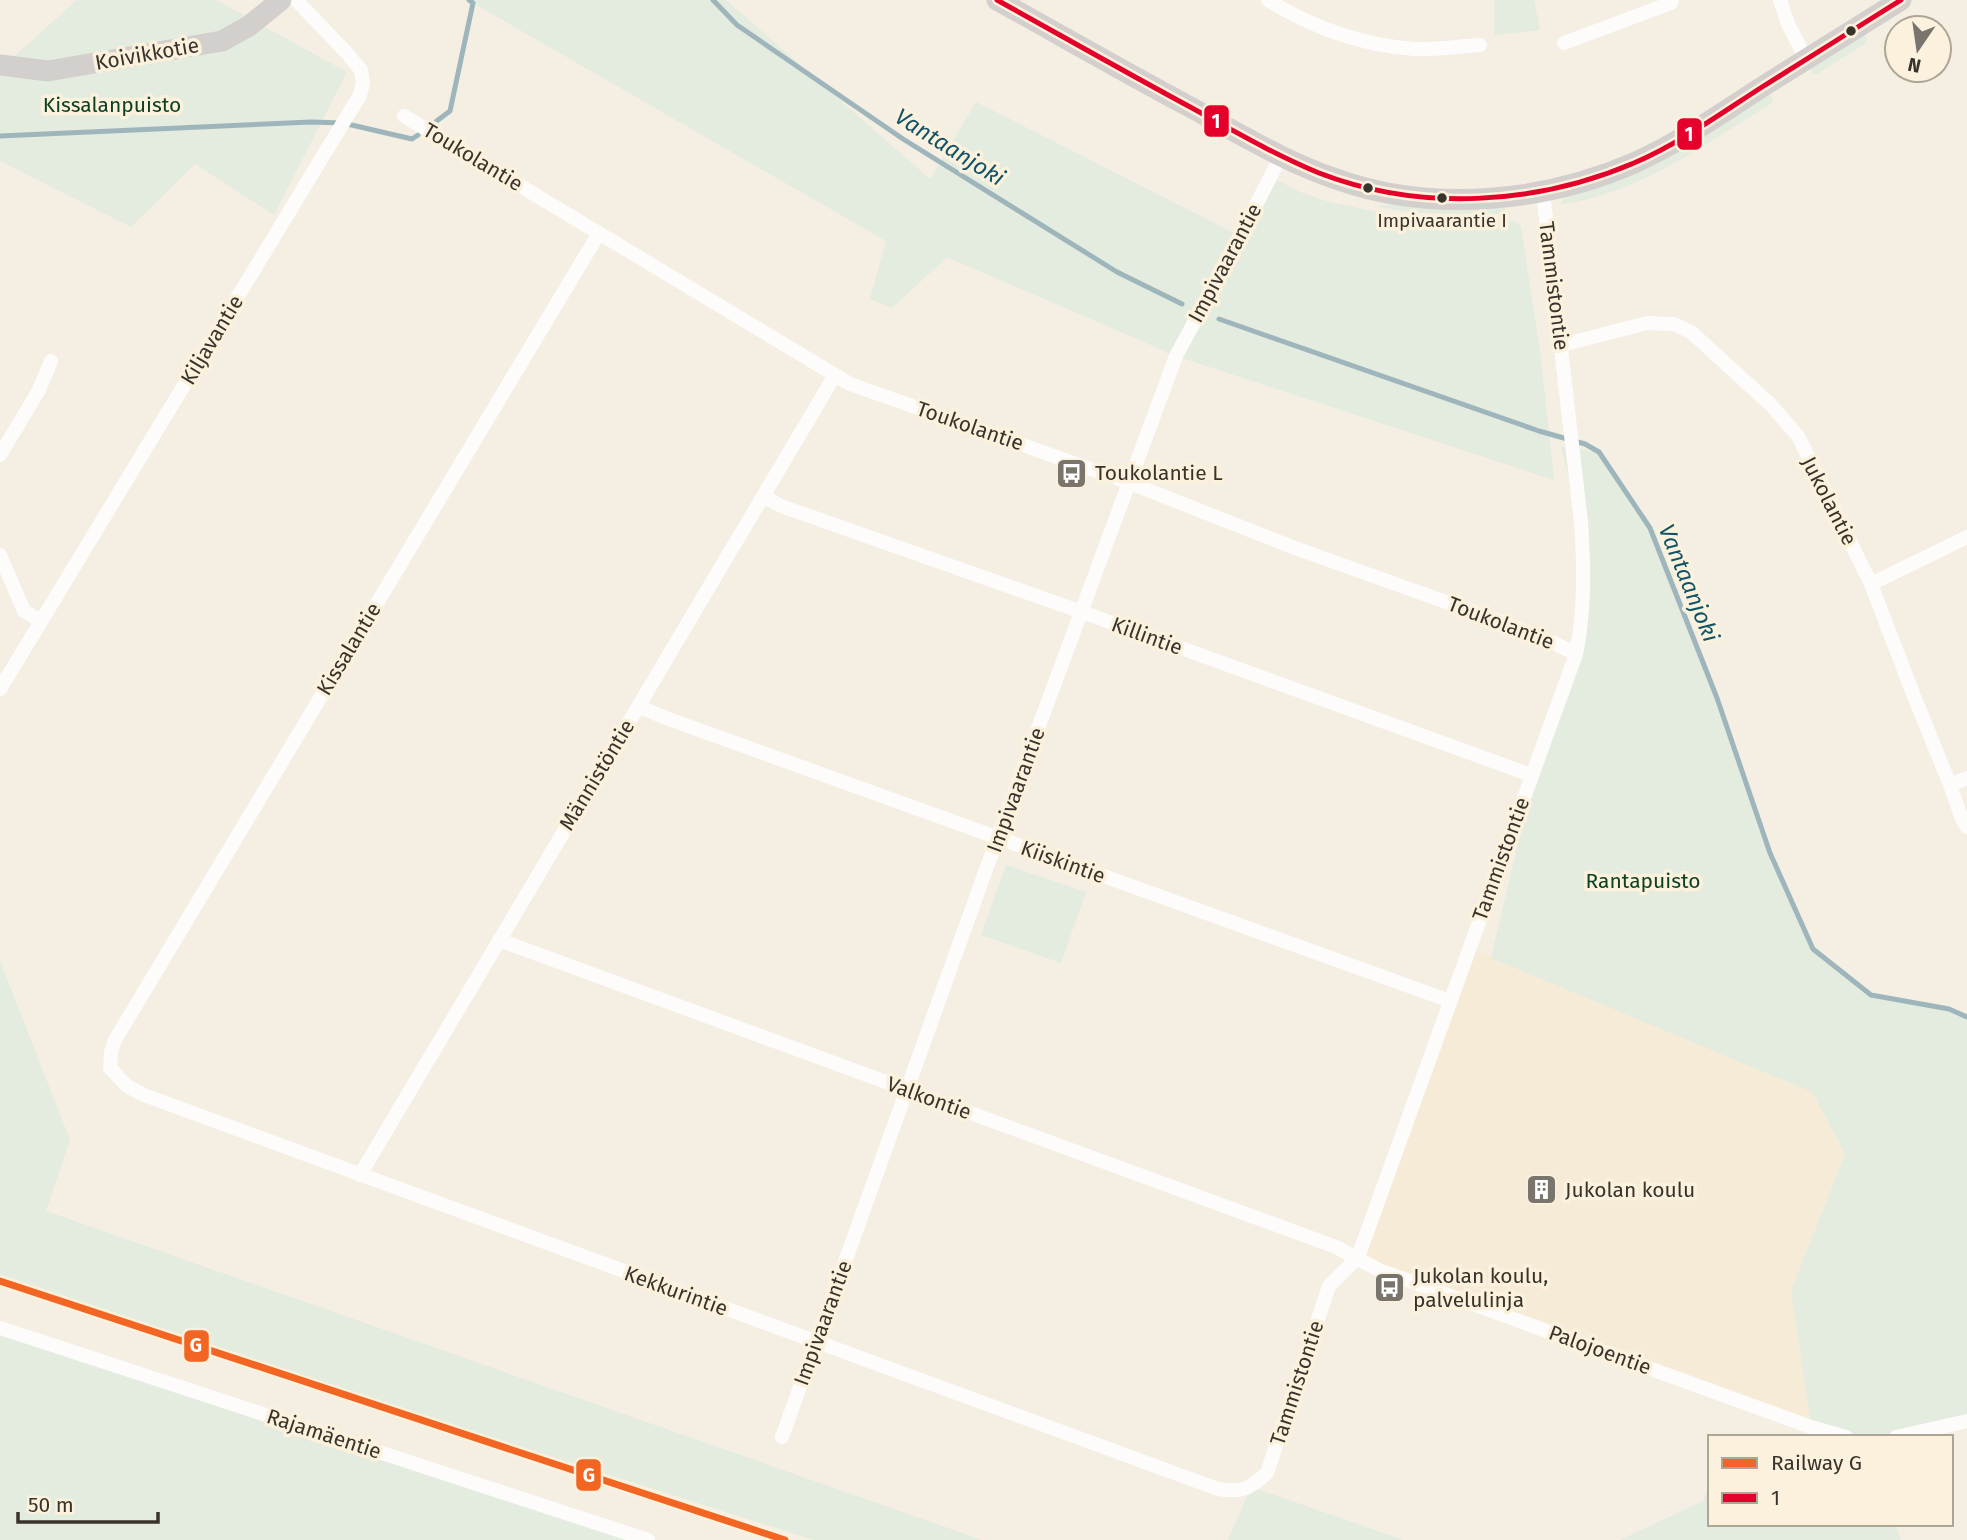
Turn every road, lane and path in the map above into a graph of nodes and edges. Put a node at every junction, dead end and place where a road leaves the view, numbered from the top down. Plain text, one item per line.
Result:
1 (281, 0) edge
2 (296, 0) edge
3 (997, 0) edge
4 (1268, 0) edge
5 (1632, 0) edge
6 (1672, 0) edge
7 (1780, 0) edge
8 (1901, 0) edge
9 (1632, 17) junction
10 (1564, 43) dead end
11 (1480, 45) dead end
12 (1806, 59) junction
13 (0, 65) edge
14 (404, 116) dead end
15 (1281, 156) junction
16 (1542, 192) junction
17 (598, 233) junction
18 (1562, 345) junction
19 (51, 361) dead end
20 (835, 375) junction
21 (0, 455) edge
22 (1130, 483) junction
23 (763, 496) junction
24 (1967, 537) edge
25 (0, 555) edge
26 (1871, 584) junction
27 (1082, 612) junction
28 (41, 621) junction
29 (1576, 654) junction
30 (0, 689) edge
31 (638, 706) junction
32 (1531, 775) junction
33 (1967, 778) edge
34 (1950, 785) junction
35 (1967, 827) edge
36 (997, 839) junction
37 (499, 940) junction
38 (1450, 1001) junction
39 (110, 1068) joint
40 (907, 1090) junction
41 (360, 1175) junction
42 (1358, 1257) junction
43 (0, 1328) edge
44 (816, 1342) junction
45 (1967, 1421) edge
46 (1839, 1435) edge
47 (1905, 1435) edge
48 (782, 1437) dead end
49 (1251, 1487) joint
50 (648, 1540) edge

1 - 13 street, Koivikkotie
2 - 28 street, Kiljavantie
3 - 15 street
4 - 11 street
5 - 9 street
6 - 9 street
7 - 12 street
8 - 12 street
9 - 10 street
12 - 16 street
14 - 17 street, Toukolantie
15 - 16 street
15 - 22 street, Impivaarantie
16 - 18 street, Tammistontie
17 - 20 street, Toukolantie
17 - 39 street, Kissalantie
18 - 26 street, Jukolantie
18 - 29 street, Tammistontie
19 - 21 street
20 - 22 street, Toukolantie
20 - 23 street, Männistöntie
22 - 27 street, Impivaarantie
22 - 29 street, Toukolantie
23 - 27 street, Killintie
23 - 31 street, Männistöntie
24 - 26 street
25 - 28 street
26 - 34 street, Jukolantie
27 - 32 street, Killintie
27 - 36 street, Impivaarantie
28 - 30 street, Kiljavantie
29 - 32 street, Tammistontie
31 - 36 street, Kiiskintie
31 - 37 street, Männistöntie
32 - 38 street, Tammistontie
33 - 34 street
34 - 35 street, Jukolantie
36 - 38 street, Kiiskintie
36 - 40 street, Impivaarantie
37 - 40 street, Valkontie
37 - 41 street, Männistöntie
38 - 42 street, Tammistontie
39 - 41 street, Kekkurintie
40 - 42 street, Valkontie
40 - 44 street, Impivaarantie
41 - 44 street, Kekkurintie
42 - 46 street, Palojoentie
42 - 49 street, Tammistontie
43 - 50 street, Rajamäentie
44 - 48 street, Impivaarantie
44 - 49 street, Kekkurintie
45 - 47 street

